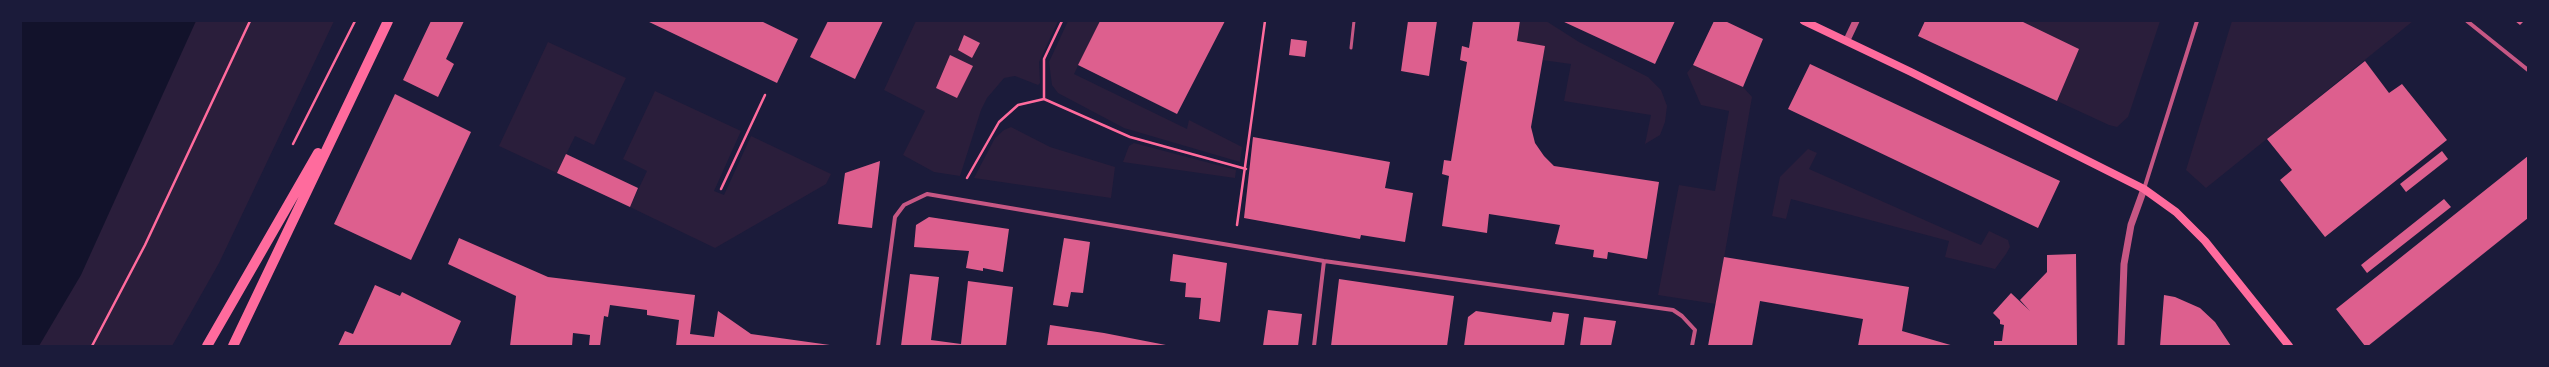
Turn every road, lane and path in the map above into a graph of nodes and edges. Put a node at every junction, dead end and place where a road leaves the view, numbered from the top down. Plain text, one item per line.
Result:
1 (250, 21) edge
2 (388, 21) edge
3 (1062, 21) edge
4 (1265, 21) edge
5 (1354, 21) edge
6 (1804, 21) edge
7 (1856, 21) edge
8 (2197, 21) edge
9 (2468, 21) edge
10 (1847, 40) junction
11 (1351, 48) dead end
12 (2528, 70) edge
13 (356, 88) junction
14 (765, 95) dead end
15 (1044, 99) junction
16 (1246, 169) junction
17 (967, 177) dead end
18 (721, 189) dead end
19 (2144, 189) junction
20 (1234, 246) junction
21 (1324, 260) junction
22 (92, 346) edge
23 (207, 346) edge
24 (233, 346) edge
25 (878, 346) edge
26 (1314, 346) edge
27 (1692, 346) edge
28 (2121, 346) edge
29 (2289, 346) edge

1 - 22 path
2 - 13 main road
3 - 15 path
4 - 16 path
5 - 11 lane
6 - 10 main road
7 - 10 street
8 - 19 street
9 - 12 street
10 - 19 main road
13 - 23 main road
13 - 24 main road
14 - 18 path
15 - 16 path
15 - 17 path
16 - 20 path
19 - 28 street
19 - 29 main road
20 - 21 street
20 - 25 street
21 - 26 street
21 - 27 street

